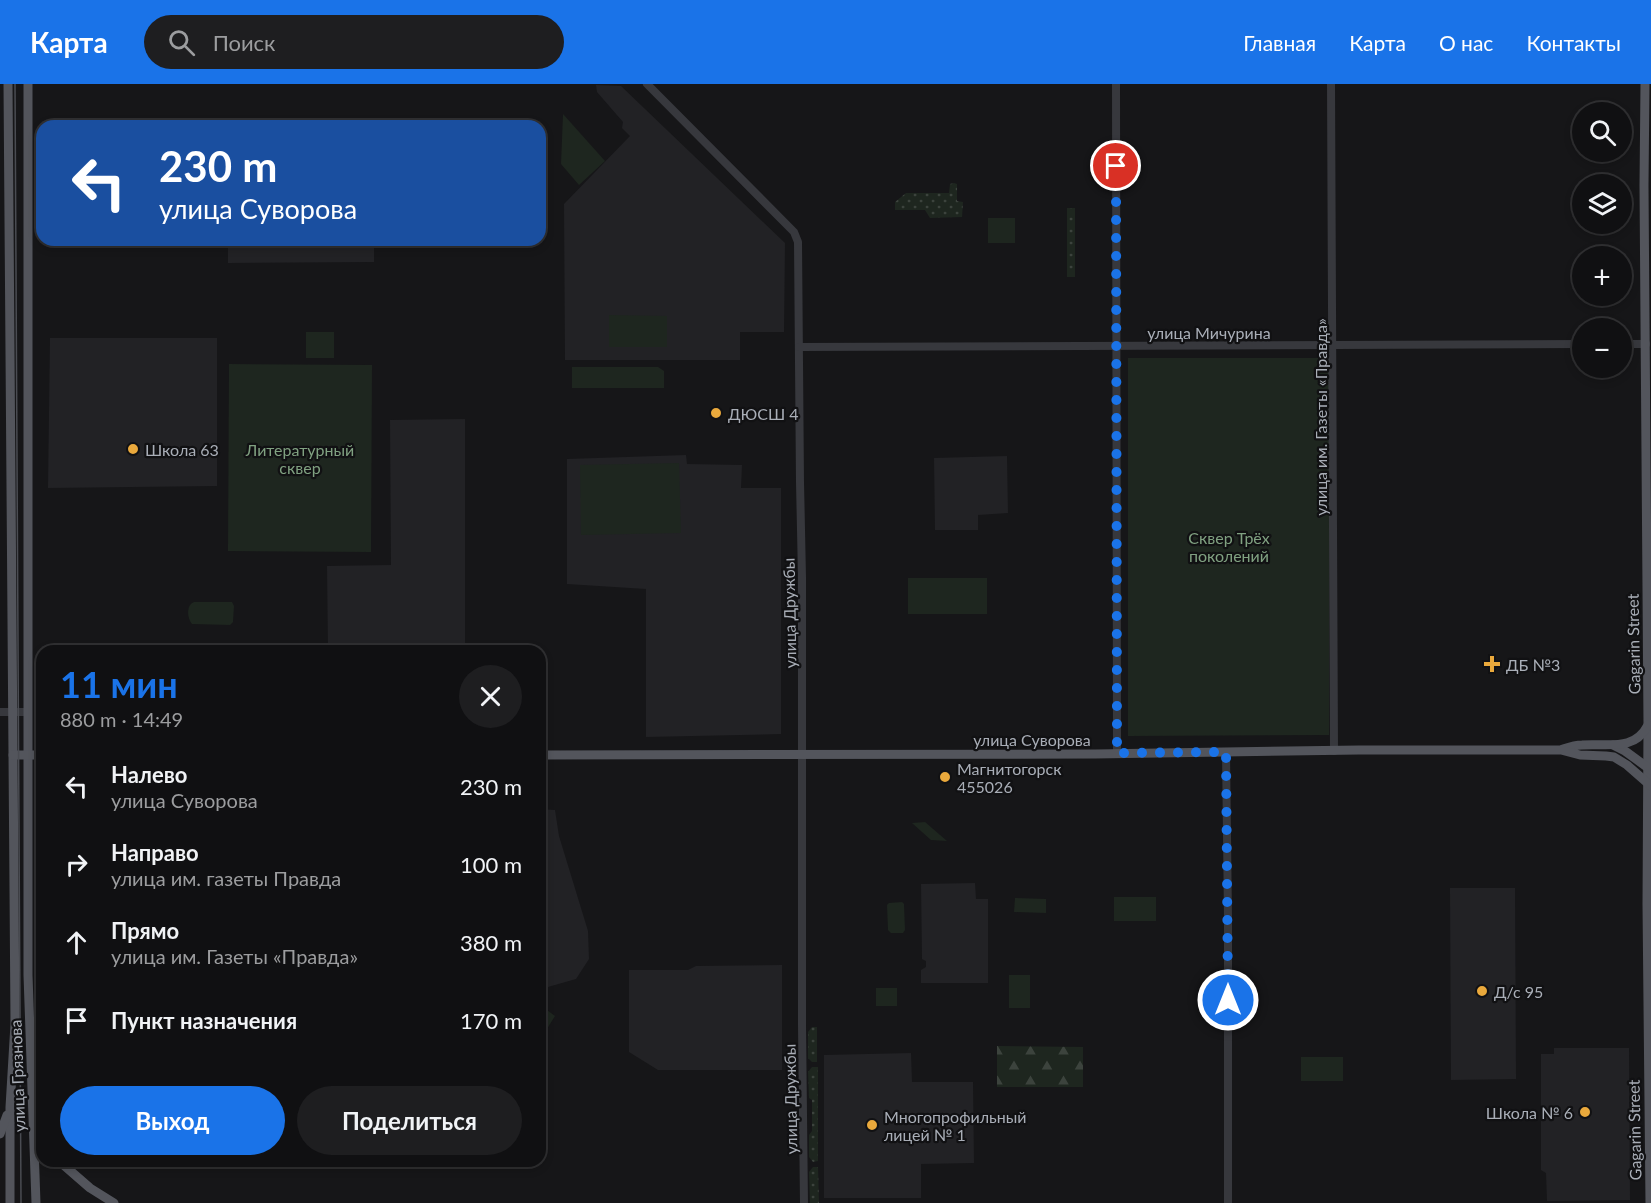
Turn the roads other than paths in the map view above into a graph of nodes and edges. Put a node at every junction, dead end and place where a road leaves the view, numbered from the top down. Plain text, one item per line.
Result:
1 (8, 84) edge
2 (28, 84) edge
3 (647, 84) edge
4 (1116, 84) edge
5 (1331, 84) edge
6 (1645, 84) edge
7 (1647, 185) edge
8 (1333, 344) junction
9 (1572, 344) edge
10 (1632, 344) edge
11 (1646, 344) junction
12 (1115, 346) junction
13 (799, 347) junction
14 (1649, 413) edge
15 (1649, 574) edge
16 (0, 712) edge
17 (13, 712) junction
18 (28, 712) junction
19 (1648, 725) junction
20 (1613, 745) junction
21 (1561, 750) junction
22 (1334, 751) junction
23 (1226, 752) junction
24 (1117, 753) junction
25 (803, 754) junction
26 (36, 755) edge
27 (546, 755) edge
28 (13, 756) junction
29 (28, 756) junction
30 (1650, 770) edge
31 (1650, 785) edge
32 (1650, 828) edge
33 (1649, 904) edge
34 (10, 1107) junction
35 (34, 1111) junction
36 (36, 1117) edge
37 (0, 1134) edge
38 (66, 1167) edge
39 (10, 1203) edge
40 (36, 1203) edge
41 (114, 1203) edge
42 (804, 1203) edge
43 (1228, 1203) edge
44 (1650, 1203) edge

1 - 17 main road, улица Грязнова
2 - 18 main road, улица Грязнова
3 - 13 street, улица Дружбы
4 - 12 street
5 - 8 street, улица им. Газеты «Правда»
6 - 7 main road, Gagarin Street
7 - 11 main road, Gagarin Street
8 - 9 street, улица Мичурина
8 - 12 street, улица Мичурина
8 - 22 street, улица им. Газеты «Правда»
10 - 11 street
11 - 14 main road, Gagarin Street
12 - 13 street, улица Мичурина
12 - 24 street
13 - 25 street, улица Дружбы
14 - 15 main road, Gagarin Street
15 - 19 main road, Gagarin Street
16 - 17 street
17 - 18 street
17 - 28 main road, улица Грязнова
18 - 29 main road, улица Грязнова
19 - 20 main road, улица Суворова
19 - 30 main road, Gagarin Street
20 - 21 main road, улица Суворова
20 - 30 main road
21 - 22 main road, улица Суворова
21 - 31 main road, улица Суворова
22 - 23 main road, улица Суворова
23 - 24 main road, улица Суворова
23 - 43 street
24 - 25 main road, улица Суворова
25 - 27 main road, улица Суворова
25 - 42 street, улица Дружбы
26 - 29 main road
28 - 29 main road
28 - 34 main road, улица Грязнова
29 - 35 main road, улица Грязнова
30 - 31 main road, Gagarin Street
31 - 32 main road, Gagarin Street
32 - 33 main road, Gagarin Street
33 - 44 main road, Gagarin Street
34 - 37 main road
34 - 39 main road, улица Грязнова
35 - 36 main road
35 - 40 main road, улица Грязнова
38 - 41 main road

